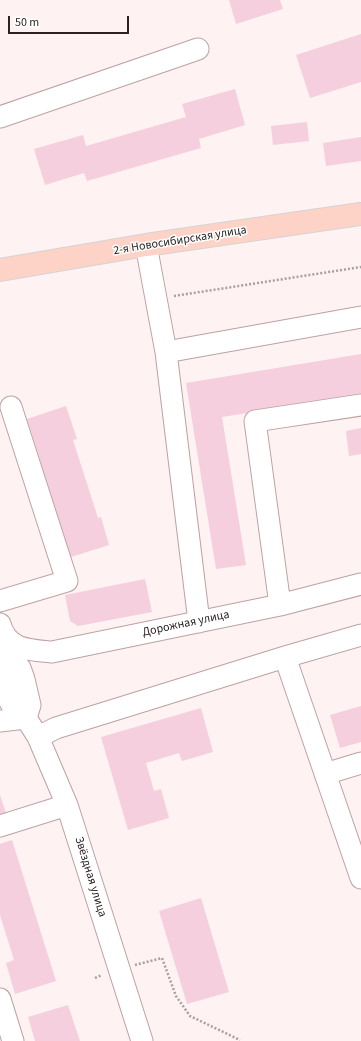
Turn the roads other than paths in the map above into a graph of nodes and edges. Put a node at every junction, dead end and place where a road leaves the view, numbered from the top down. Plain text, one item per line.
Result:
1 (198, 49) dead end
2 (0, 117) edge
3 (361, 214) edge
4 (146, 246) junction
5 (0, 270) edge
6 (361, 317) edge
7 (166, 352) junction
8 (361, 405) edge
9 (11, 407) dead end
10 (361, 584) edge
11 (0, 601) edge
12 (280, 605) junction
13 (199, 622) junction
14 (0, 624) edge
15 (361, 635) edge
16 (9, 649) junction
17 (285, 656) junction
18 (26, 718) junction
19 (0, 721) edge
20 (38, 737) junction
21 (361, 763) edge
22 (325, 774) junction
23 (67, 805) junction
24 (0, 826) edge
25 (361, 878) edge
26 (0, 999) edge
27 (14, 1041) edge
28 (142, 1041) edge

1 - 2 street
3 - 4 main road, 2-я Новосибирская улица
4 - 5 main road, 2-я Новосибирская улица
4 - 7 street
6 - 7 street
7 - 13 street
8 - 12 street
9 - 11 street
10 - 12 street, Дорожная улица
12 - 13 street, Дорожная улица
13 - 16 street, Дорожная улица
14 - 16 street
15 - 17 street
16 - 18 street
16 - 18 street, Звёздная улица
17 - 20 street
17 - 22 street
18 - 19 street
18 - 20 street, Звёздная улица
20 - 23 street, Звёздная улица
21 - 22 street
22 - 25 street
23 - 24 street
23 - 28 street, Звёздная улица
26 - 27 street

